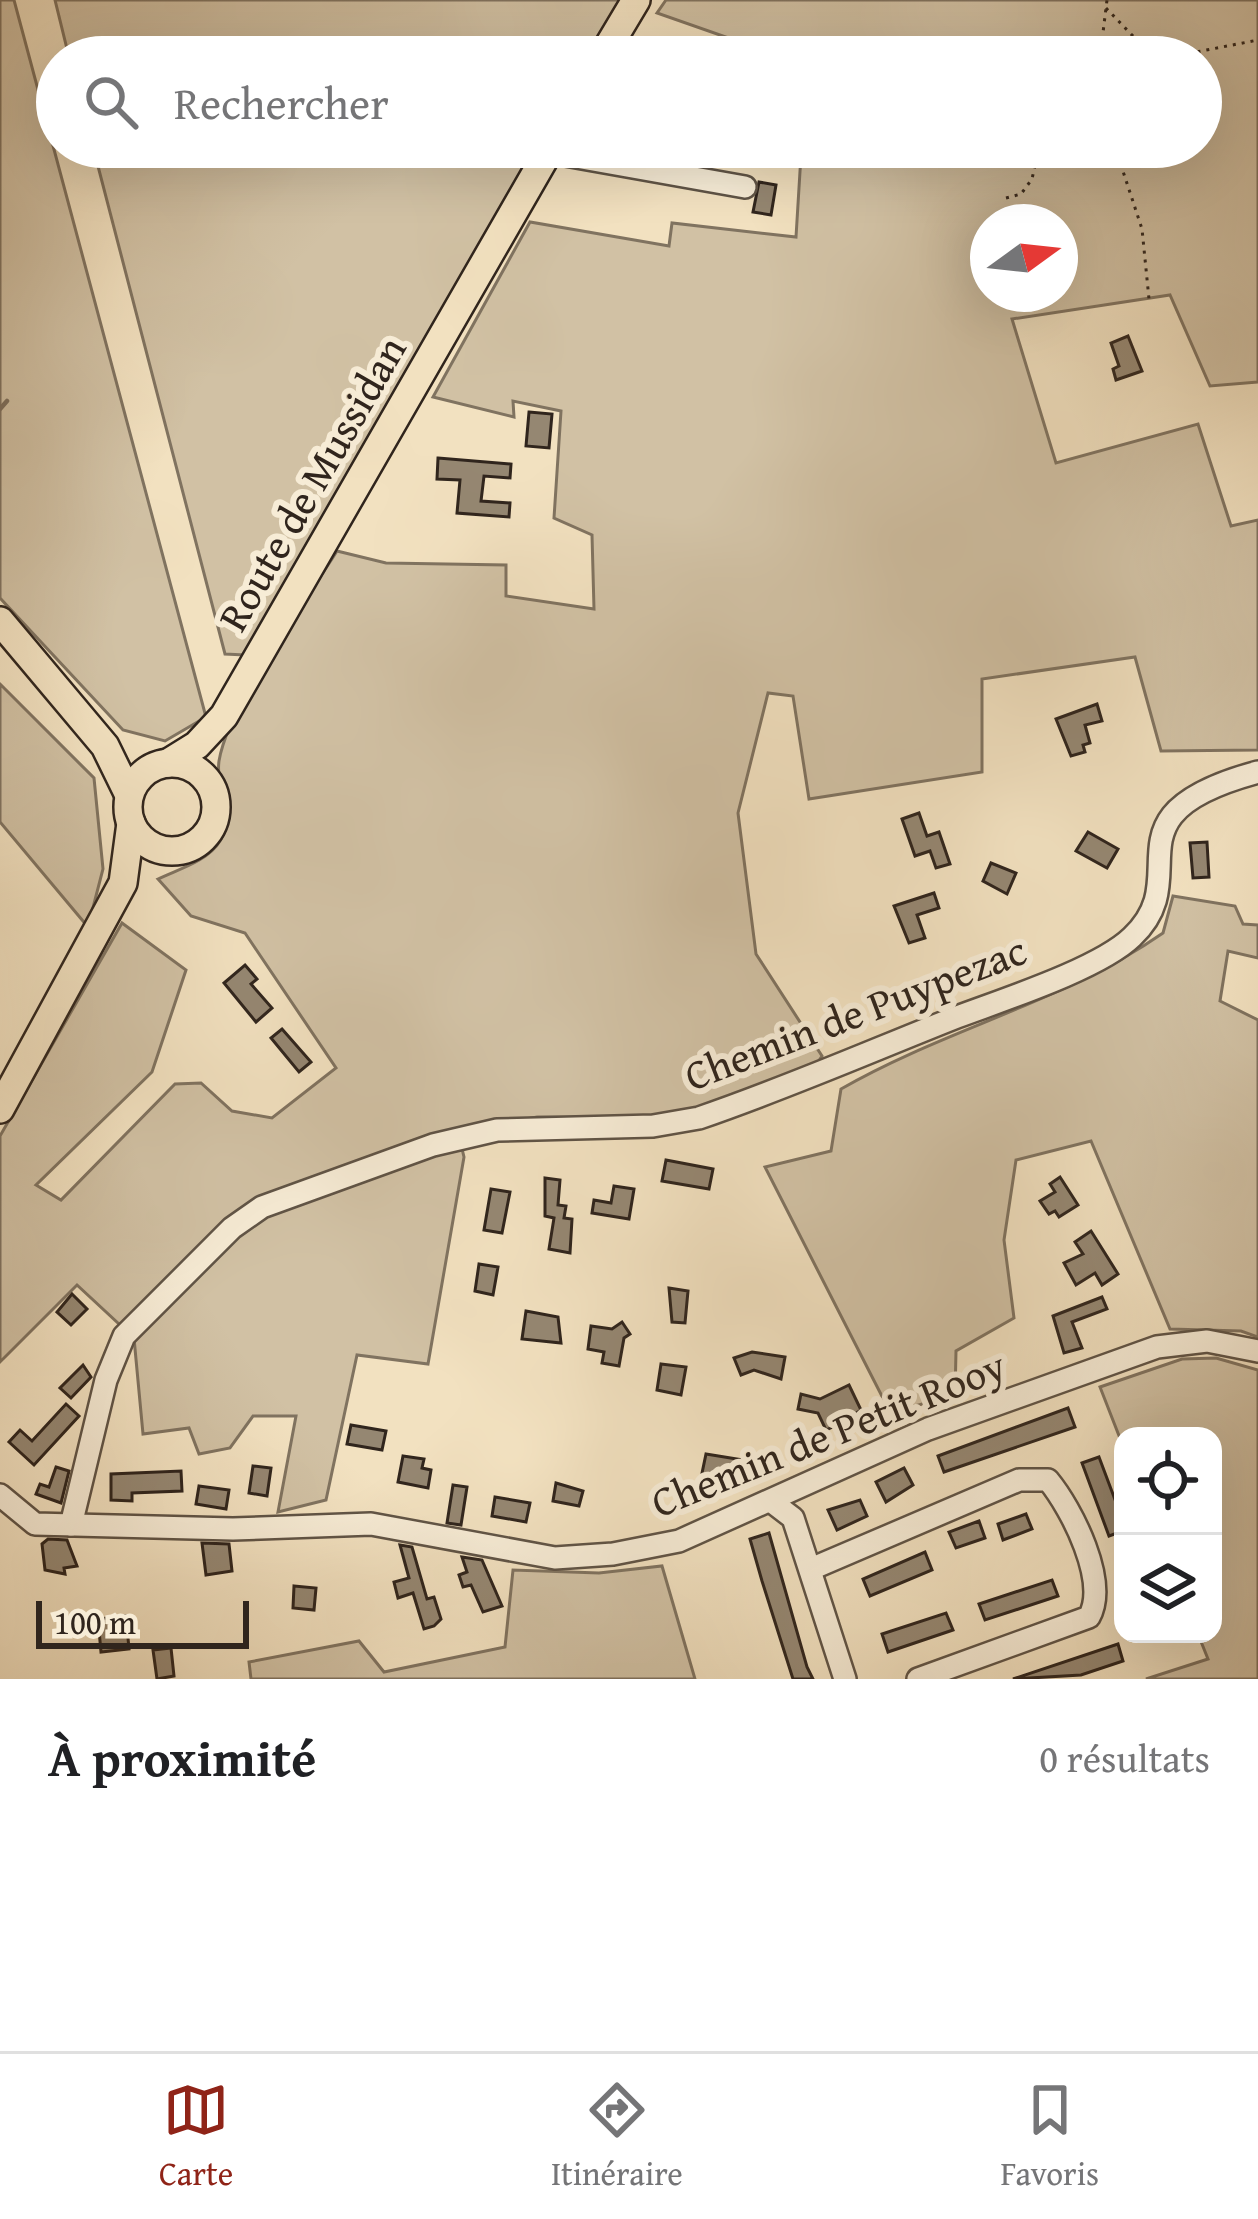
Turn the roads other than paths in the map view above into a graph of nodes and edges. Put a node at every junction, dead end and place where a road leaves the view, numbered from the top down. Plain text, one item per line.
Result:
1 (636, 0) edge
2 (650, 0) edge
3 (615, 36) edge
4 (629, 36) edge
5 (544, 168) edge
6 (644, 168) edge
7 (745, 187) dead end
8 (0, 621) edge
9 (70, 699) junction
10 (224, 716) junction
11 (162, 765) junction
12 (1258, 772) edge
13 (209, 785) junction
14 (130, 809) junction
15 (179, 851) junction
16 (98, 935) junction
17 (0, 1109) edge
18 (1258, 1351) edge
19 (0, 1496) edge
20 (772, 1502) junction
21 (71, 1525) junction
22 (812, 1569) junction
23 (845, 1679) edge
24 (918, 1679) edge

1 - 3 main road
2 - 4 main road
5 - 10 main road, Route de Mussidan
6 - 7 street
8 - 9 main road
9 - 11 main road
9 - 14 main road
10 - 11 main road, Route de Mussidan
10 - 13 main road, Route de Mussidan
11 - 13 main road
11 - 14 main road
12 - 21 street, Chemin de Puypezac
13 - 15 main road
14 - 15 main road
14 - 16 main road
15 - 16 main road
16 - 17 main road
18 - 20 street, Chemin de Petit Rooy
19 - 21 street, Chemin de Petit Rooy
20 - 21 street, Chemin de Petit Rooy
20 - 22 street
22 - 23 street
22 - 24 street

